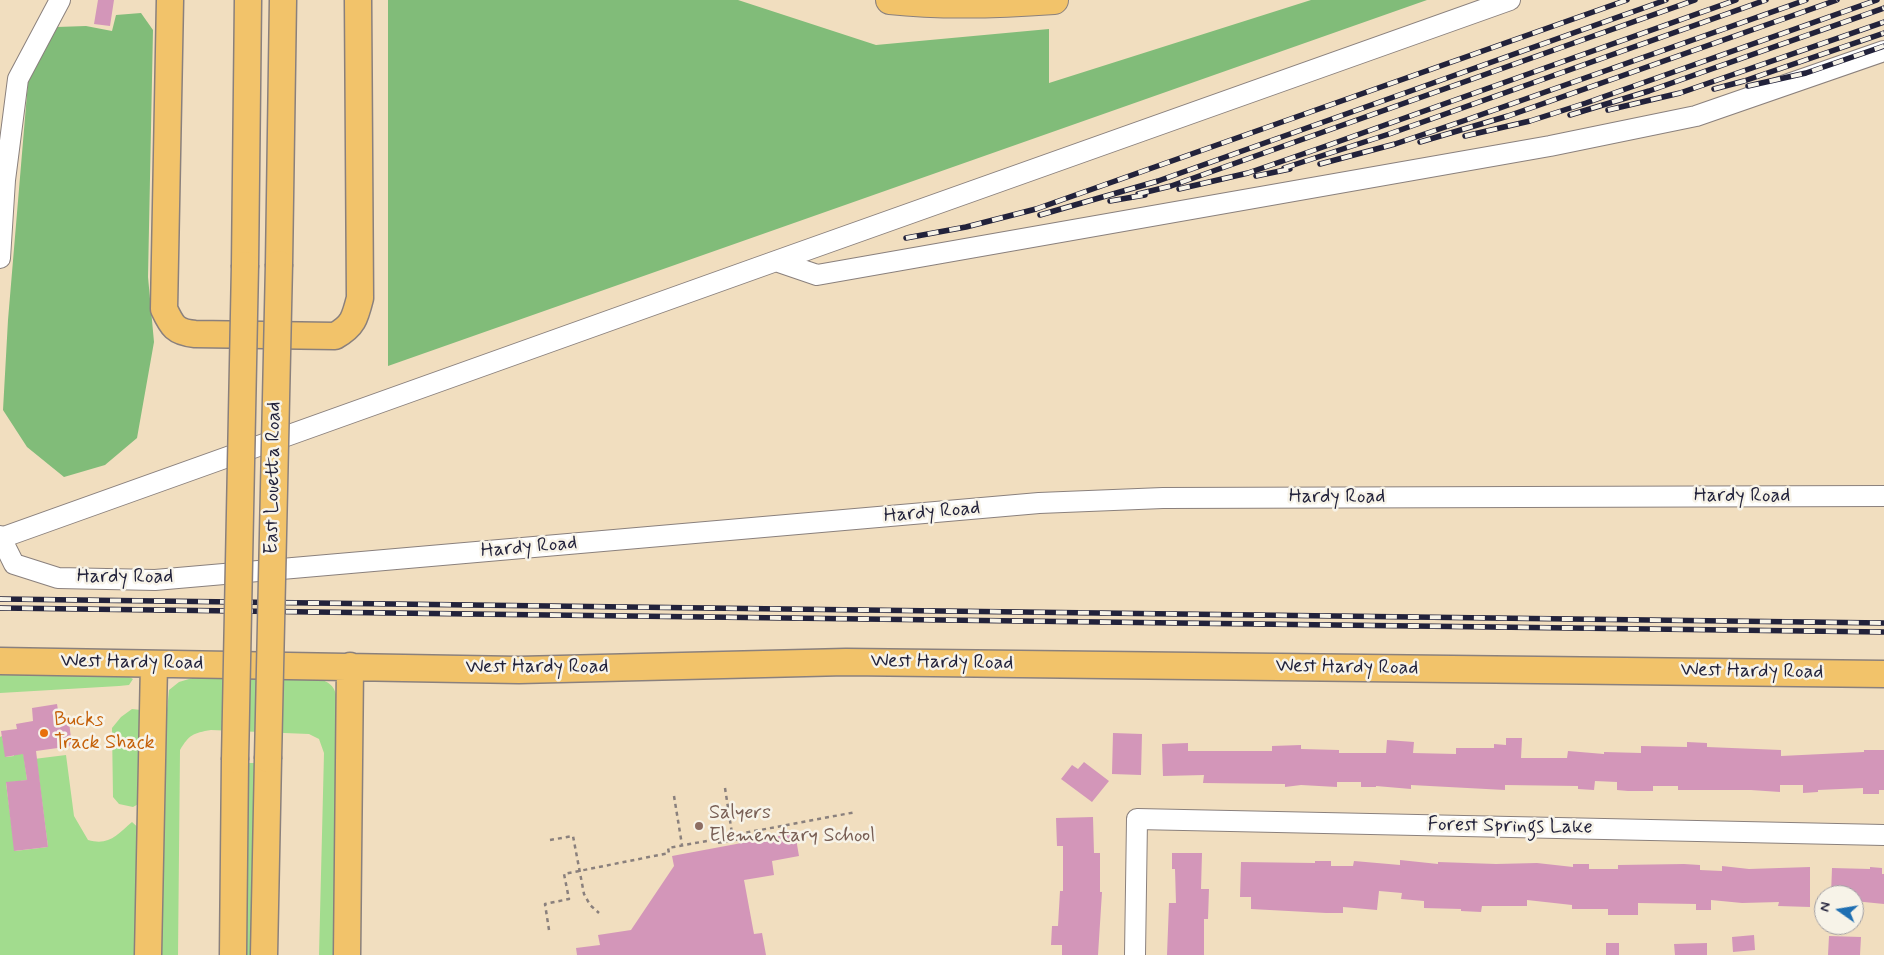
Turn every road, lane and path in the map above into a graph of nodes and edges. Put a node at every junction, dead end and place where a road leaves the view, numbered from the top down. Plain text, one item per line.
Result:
1 (60, 0) edge
2 (170, 0) edge
3 (248, 0) edge
4 (283, 0) edge
5 (358, 0) edge
6 (890, 0) edge
7 (1054, 0) edge
8 (1510, 0) edge
9 (1884, 51) edge
10 (0, 258) edge
11 (776, 261) junction
12 (1884, 496) edge
13 (0, 537) edge
14 (0, 661) edge
15 (154, 664) junction
16 (350, 666) junction
17 (1884, 674) edge
18 (724, 788) dead end
19 (674, 796) dead end
20 (856, 812) dead end
21 (1884, 835) edge
22 (550, 840) dead end
23 (733, 840) junction
24 (682, 845) junction
25 (579, 871) junction
26 (599, 913) dead end
27 (549, 930) dead end
28 (148, 955) edge
29 (233, 955) edge
30 (264, 955) edge
31 (347, 955) edge
32 (1135, 955) edge

1 - 10 street
2 - 5 main road
3 - 29 main road, East Louetta Road, bridge
4 - 30 main road, East Louetta Road, bridge
6 - 7 highway
8 - 11 street
9 - 11 street
11 - 13 street
12 - 13 street, Hardy Road
14 - 15 main road, West Hardy Road
15 - 16 main road, West Hardy Road
15 - 28 main road
16 - 17 main road, West Hardy Road
16 - 31 main road
18 - 23 path
19 - 24 path
20 - 23 path
21 - 32 street, Forest Springs Lake
22 - 25 path
23 - 24 path
24 - 25 path
25 - 26 path
25 - 27 path

